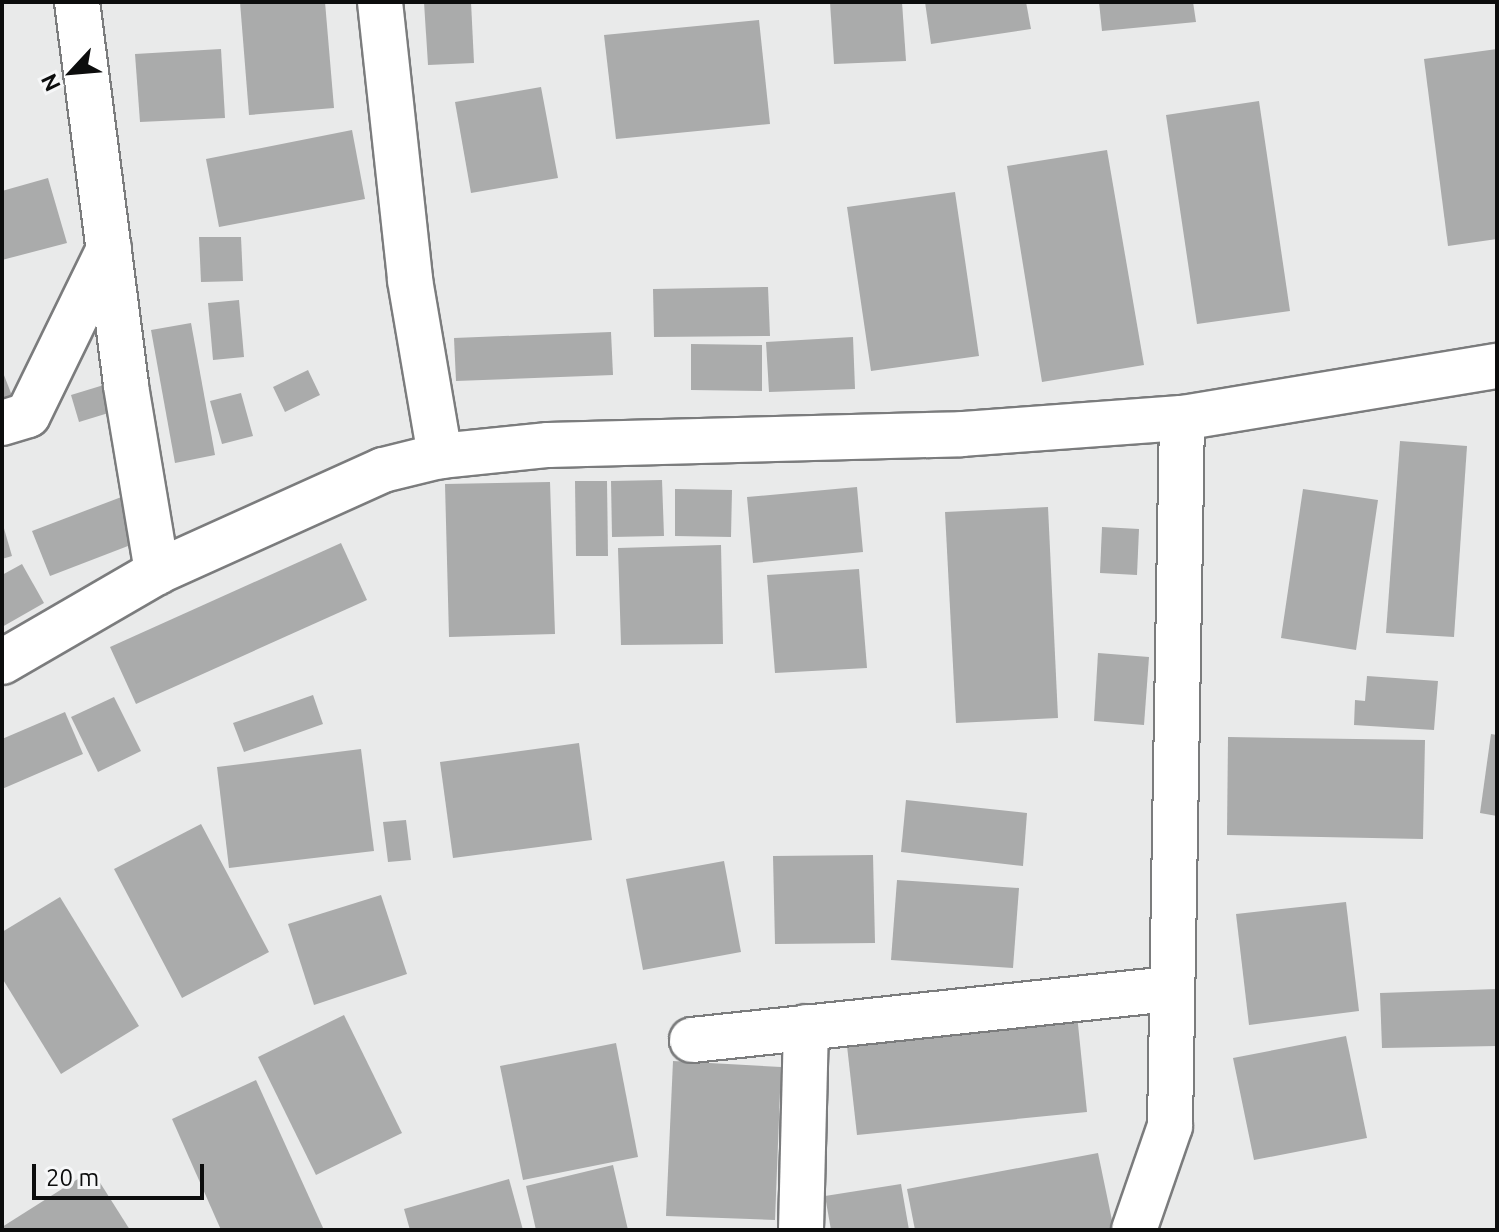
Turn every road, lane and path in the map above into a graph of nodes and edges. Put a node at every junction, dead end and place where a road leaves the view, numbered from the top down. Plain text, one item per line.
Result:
1 (77, 2) edge
2 (380, 2) edge
3 (109, 249) junction
4 (1497, 366) edge
5 (1182, 418) junction
6 (2, 423) edge
7 (440, 456) junction
8 (157, 572) junction
9 (2, 662) edge
10 (1171, 989) junction
11 (806, 1027) junction
12 (692, 1040) dead end
13 (1143, 1228) edge
14 (801, 1230) edge

1 - 3 street
2 - 7 street
3 - 6 street
3 - 8 street
4 - 5 street
5 - 7 street
5 - 10 street
7 - 8 street
8 - 9 street
10 - 11 street
10 - 13 street
11 - 12 street
11 - 14 street

